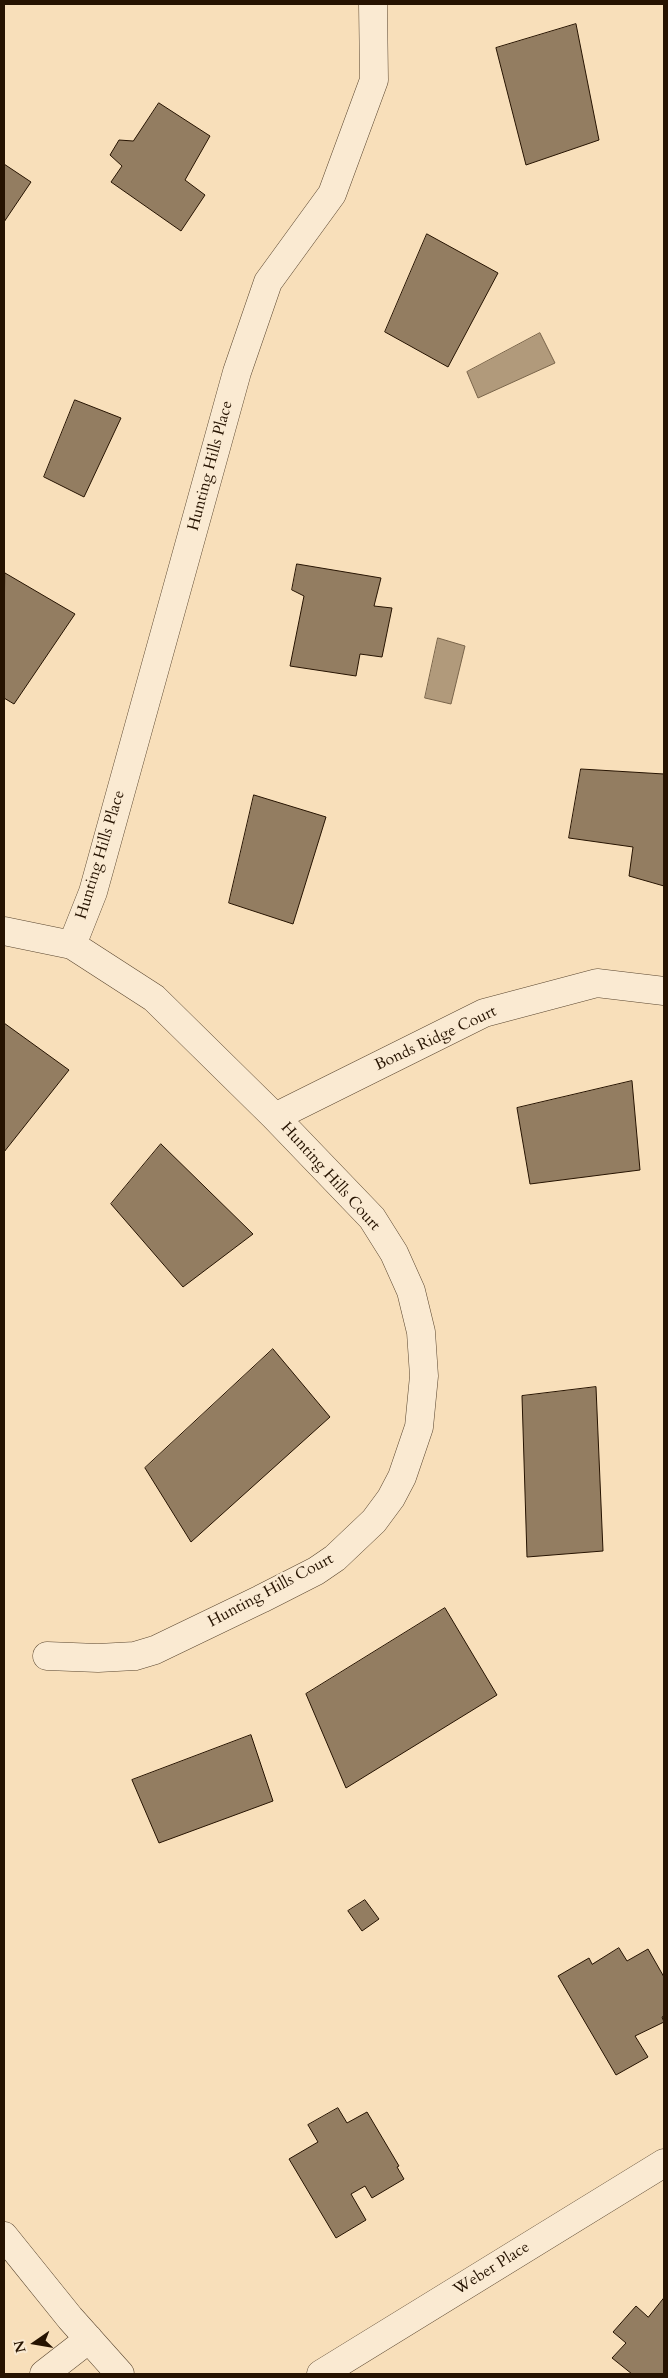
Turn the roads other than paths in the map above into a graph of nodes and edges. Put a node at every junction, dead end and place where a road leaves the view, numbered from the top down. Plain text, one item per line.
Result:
1 (373, 4) edge
2 (4, 931) edge
3 (72, 945) junction
4 (664, 991) edge
5 (275, 1117) junction
6 (47, 1656) dead end
7 (664, 2163) edge
8 (4, 2236) edge
9 (89, 2339) junction
10 (44, 2374) edge
11 (120, 2374) edge
12 (321, 2374) edge

1 - 3 street, Hunting Hills Place
2 - 3 street, Hunting Hills Court
3 - 5 street, Hunting Hills Court
4 - 5 street, Bonds Ridge Court
5 - 6 street, Hunting Hills Court
7 - 12 street, Weber Place
8 - 9 street
9 - 10 street
9 - 11 street

